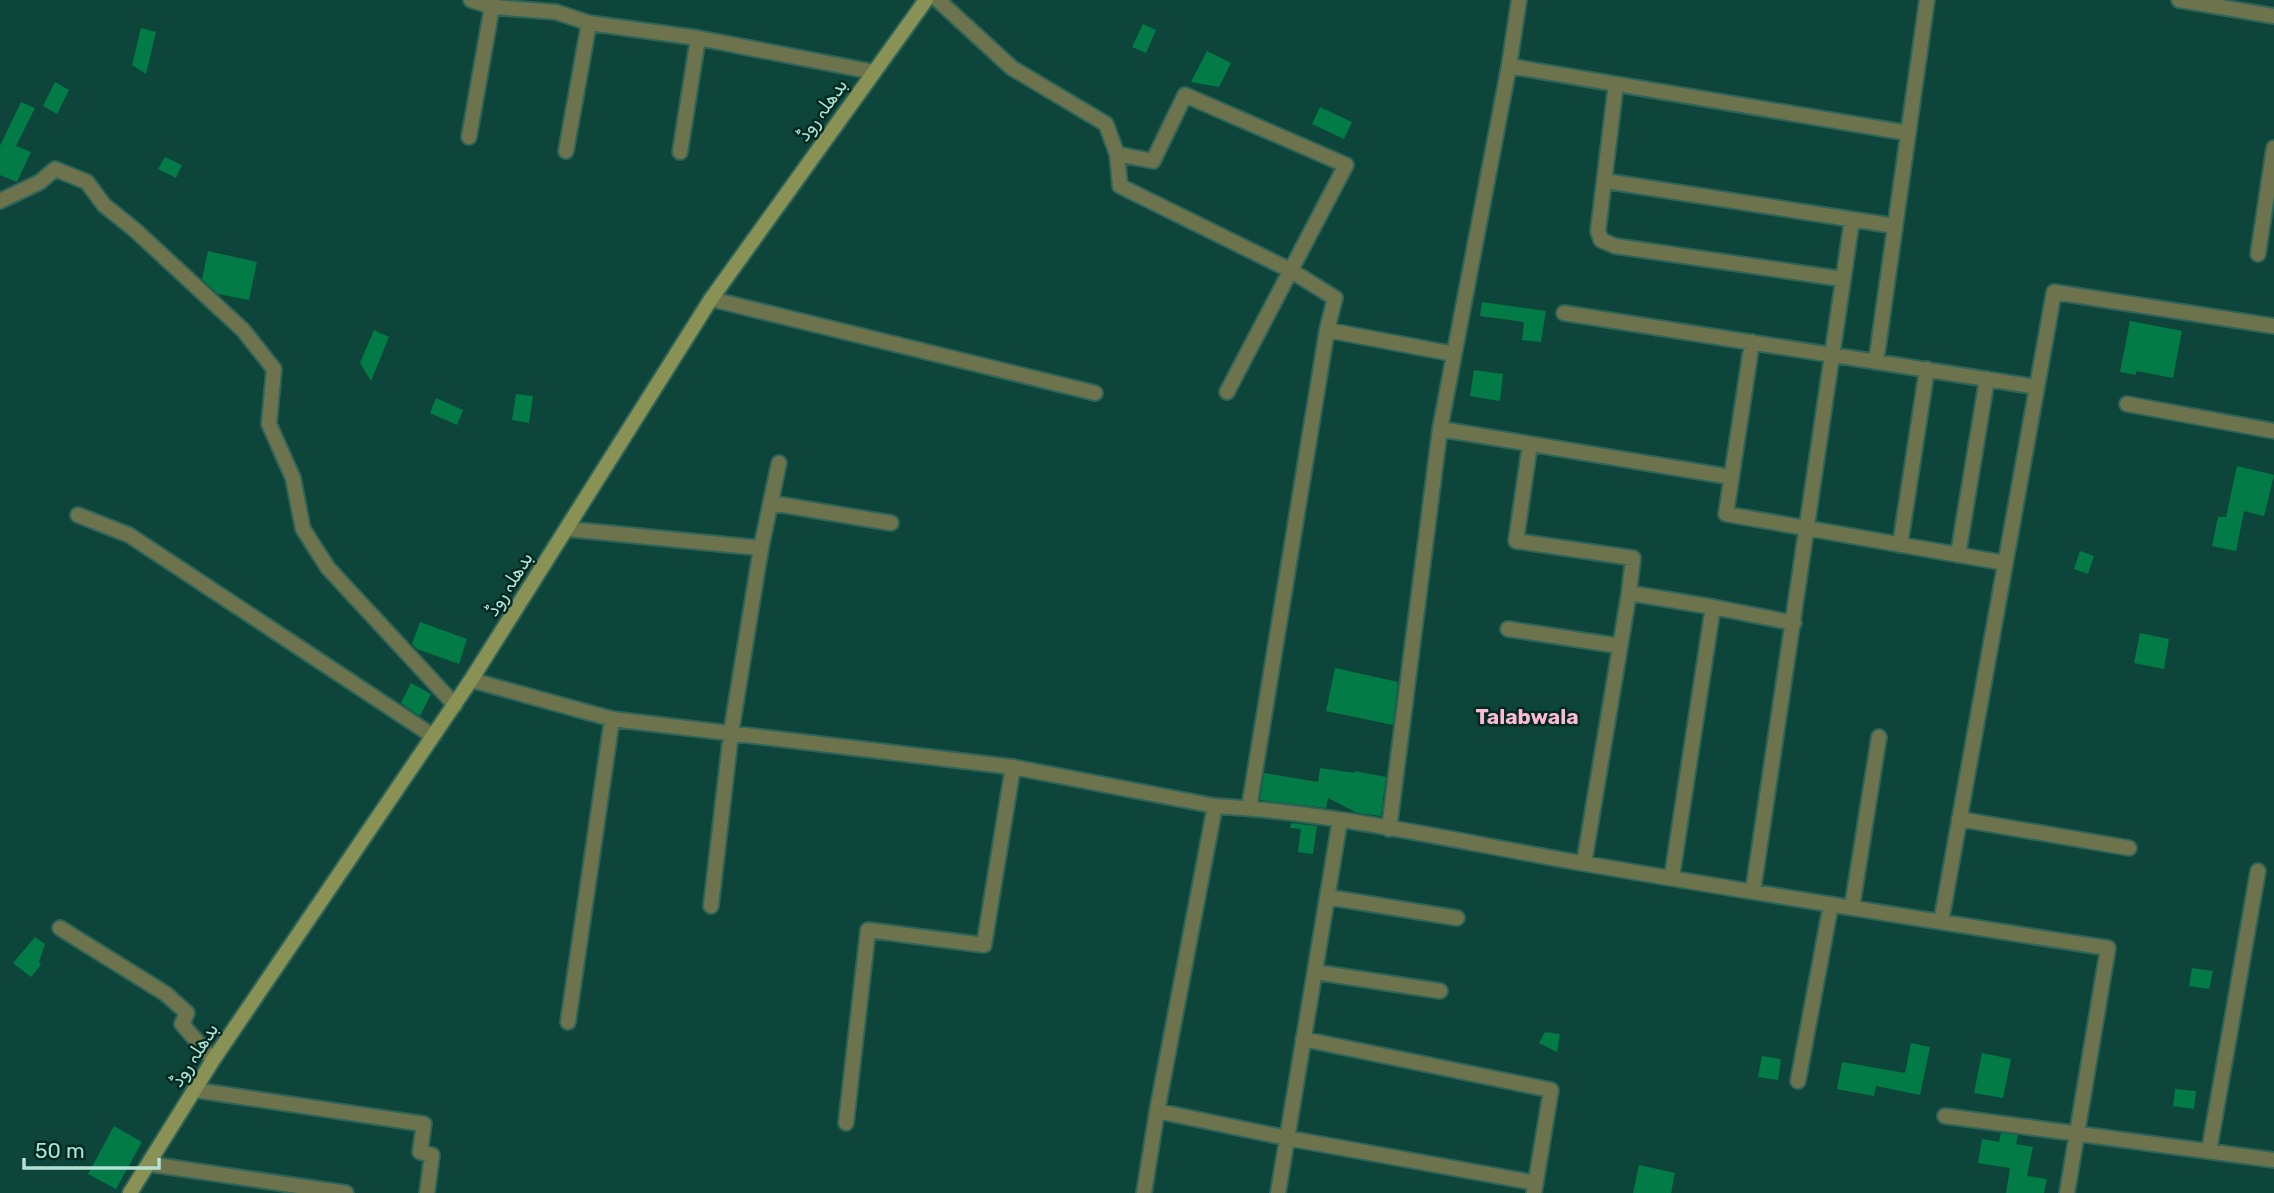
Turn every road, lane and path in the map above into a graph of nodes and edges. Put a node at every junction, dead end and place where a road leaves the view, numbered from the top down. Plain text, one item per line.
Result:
1 (471, 0) edge
2 (926, 0) edge
3 (937, 0) edge
4 (1519, 0) edge
5 (1927, 0) edge
6 (2179, 0) edge
7 (493, 4) edge
8 (556, 6) edge
9 (2274, 16) edge
10 (589, 23) junction
11 (698, 38) junction
12 (1509, 66) junction
13 (874, 72) junction
14 (1616, 84) junction
15 (1908, 133) junction
16 (469, 137) dead end
17 (2274, 148) edge
18 (566, 151) dead end
19 (680, 152) dead end
20 (1117, 154) junction
21 (1605, 181) junction
22 (0, 201) edge
23 (1852, 220) junction
24 (1895, 226) junction
25 (2258, 254) dead end
26 (1290, 270) junction
27 (1843, 279) junction
28 (711, 299) junction
29 (1564, 313) dead end
30 (2274, 326) edge
31 (1327, 330) junction
32 (1752, 342) junction
33 (1454, 354) junction
34 (1832, 355) junction
35 (1876, 362) junction
36 (1927, 369) junction
37 (1987, 379) junction
38 (2037, 387) junction
39 (1227, 392) dead end
40 (1095, 393) dead end
41 (2127, 404) dead end
42 (1440, 429) junction
43 (2274, 432) edge
44 (1530, 444) junction
45 (779, 463) dead end
46 (1731, 477) junction
47 (771, 503) junction
48 (78, 515) dead end
49 (891, 523) dead end
50 (567, 529) junction
51 (1807, 529) junction
52 (1900, 545) junction
53 (761, 548) junction
54 (1958, 555) junction
55 (2005, 563) junction
56 (1629, 593) junction
57 (1713, 607) junction
58 (1794, 623) junction
59 (1508, 629) dead end
60 (1620, 646) junction
61 (471, 680) junction
62 (454, 705) junction
63 (612, 719) junction
64 (731, 733) junction
65 (433, 736) junction
66 (1879, 737) dead end
67 (1013, 767) junction
68 (1215, 806) junction
69 (1249, 808) junction
70 (1959, 819) junction
71 (1340, 820) junction
72 (1389, 829) junction
73 (2129, 848) dead end
74 (1584, 863) junction
75 (2258, 871) dead end
76 (1671, 876) junction
77 (1753, 891) junction
78 (1327, 897) junction
79 (1831, 904) junction
80 (711, 906) dead end
81 (1852, 907) junction
82 (1457, 918) dead end
83 (1941, 922) junction
84 (60, 928) dead end
85 (1315, 972) junction
86 (1440, 991) dead end
87 (568, 1022) dead end
88 (1303, 1039) junction
89 (213, 1060) junction
90 (1798, 1081) dead end
91 (195, 1090) junction
92 (1157, 1111) junction
93 (1945, 1116) dead end
94 (846, 1123) dead end
95 (2077, 1133) junction
96 (1287, 1138) junction
97 (2209, 1151) junction
98 (2274, 1160) edge
99 (149, 1164) junction
100 (1535, 1188) edge
101 (130, 1193) edge
102 (346, 1193) edge
103 (426, 1193) edge
104 (1144, 1193) edge
105 (1278, 1193) edge
106 (2067, 1193) edge

1 - 7 street
2 - 13 main road, بدھلہ روڈ
3 - 20 street
4 - 12 street
5 - 15 street
6 - 9 street
7 - 8 street
7 - 16 street
8 - 10 street
10 - 11 street
10 - 18 street
11 - 13 street
11 - 19 street
12 - 14 street
12 - 33 street
13 - 28 main road, بدھلہ روڈ
14 - 15 street
14 - 21 street
15 - 24 street
17 - 25 street
20 - 26 street
20 - 26 street
21 - 23 street
21 - 27 street
22 - 62 street
23 - 24 street
23 - 27 street
24 - 35 street
26 - 31 street
26 - 39 street
27 - 34 street
28 - 40 street
28 - 50 main road, بدھلہ روڈ
29 - 32 street
30 - 38 street
31 - 33 street
31 - 69 street
32 - 34 street
32 - 46 street
33 - 42 street
34 - 35 street
34 - 51 street
35 - 36 street
36 - 37 street
36 - 52 street
37 - 38 street
37 - 54 street
38 - 55 street
41 - 43 street
42 - 44 street
42 - 72 street
44 - 46 street
44 - 56 street
45 - 47 street
46 - 51 street
47 - 49 street
47 - 53 street
48 - 65 street
50 - 53 street
50 - 61 main road, بدھلہ روڈ
51 - 52 street
51 - 58 street
52 - 54 street
53 - 64 street
54 - 55 street
55 - 70 street
56 - 57 street
56 - 60 street
57 - 58 street
57 - 76 street
58 - 77 street
59 - 60 street
60 - 74 street
61 - 62 main road, بدھلہ روڈ
61 - 63 street
62 - 65 main road, بدھلہ روڈ
63 - 64 street
63 - 87 street
64 - 67 street
64 - 80 street
65 - 89 main road, بدھلہ روڈ
66 - 81 street
67 - 68 street
67 - 94 street
68 - 69 street
68 - 92 street
69 - 71 street
70 - 73 street
70 - 83 street
71 - 72 street
71 - 78 street
72 - 74 street
74 - 76 street
75 - 97 street
76 - 77 street
77 - 79 street
78 - 82 street
78 - 85 street
79 - 81 street
79 - 90 street
81 - 83 street
83 - 95 street
84 - 89 street
85 - 86 street
85 - 88 street
88 - 96 street
88 - 100 street
89 - 91 main road, بدھلہ روڈ
91 - 99 main road, بدھلہ روڈ
91 - 103 street
92 - 96 street
92 - 104 street
93 - 95 street
95 - 97 street
95 - 106 street
96 - 100 street
96 - 105 street
97 - 98 street
99 - 101 main road, بدھلہ روڈ
99 - 102 street

